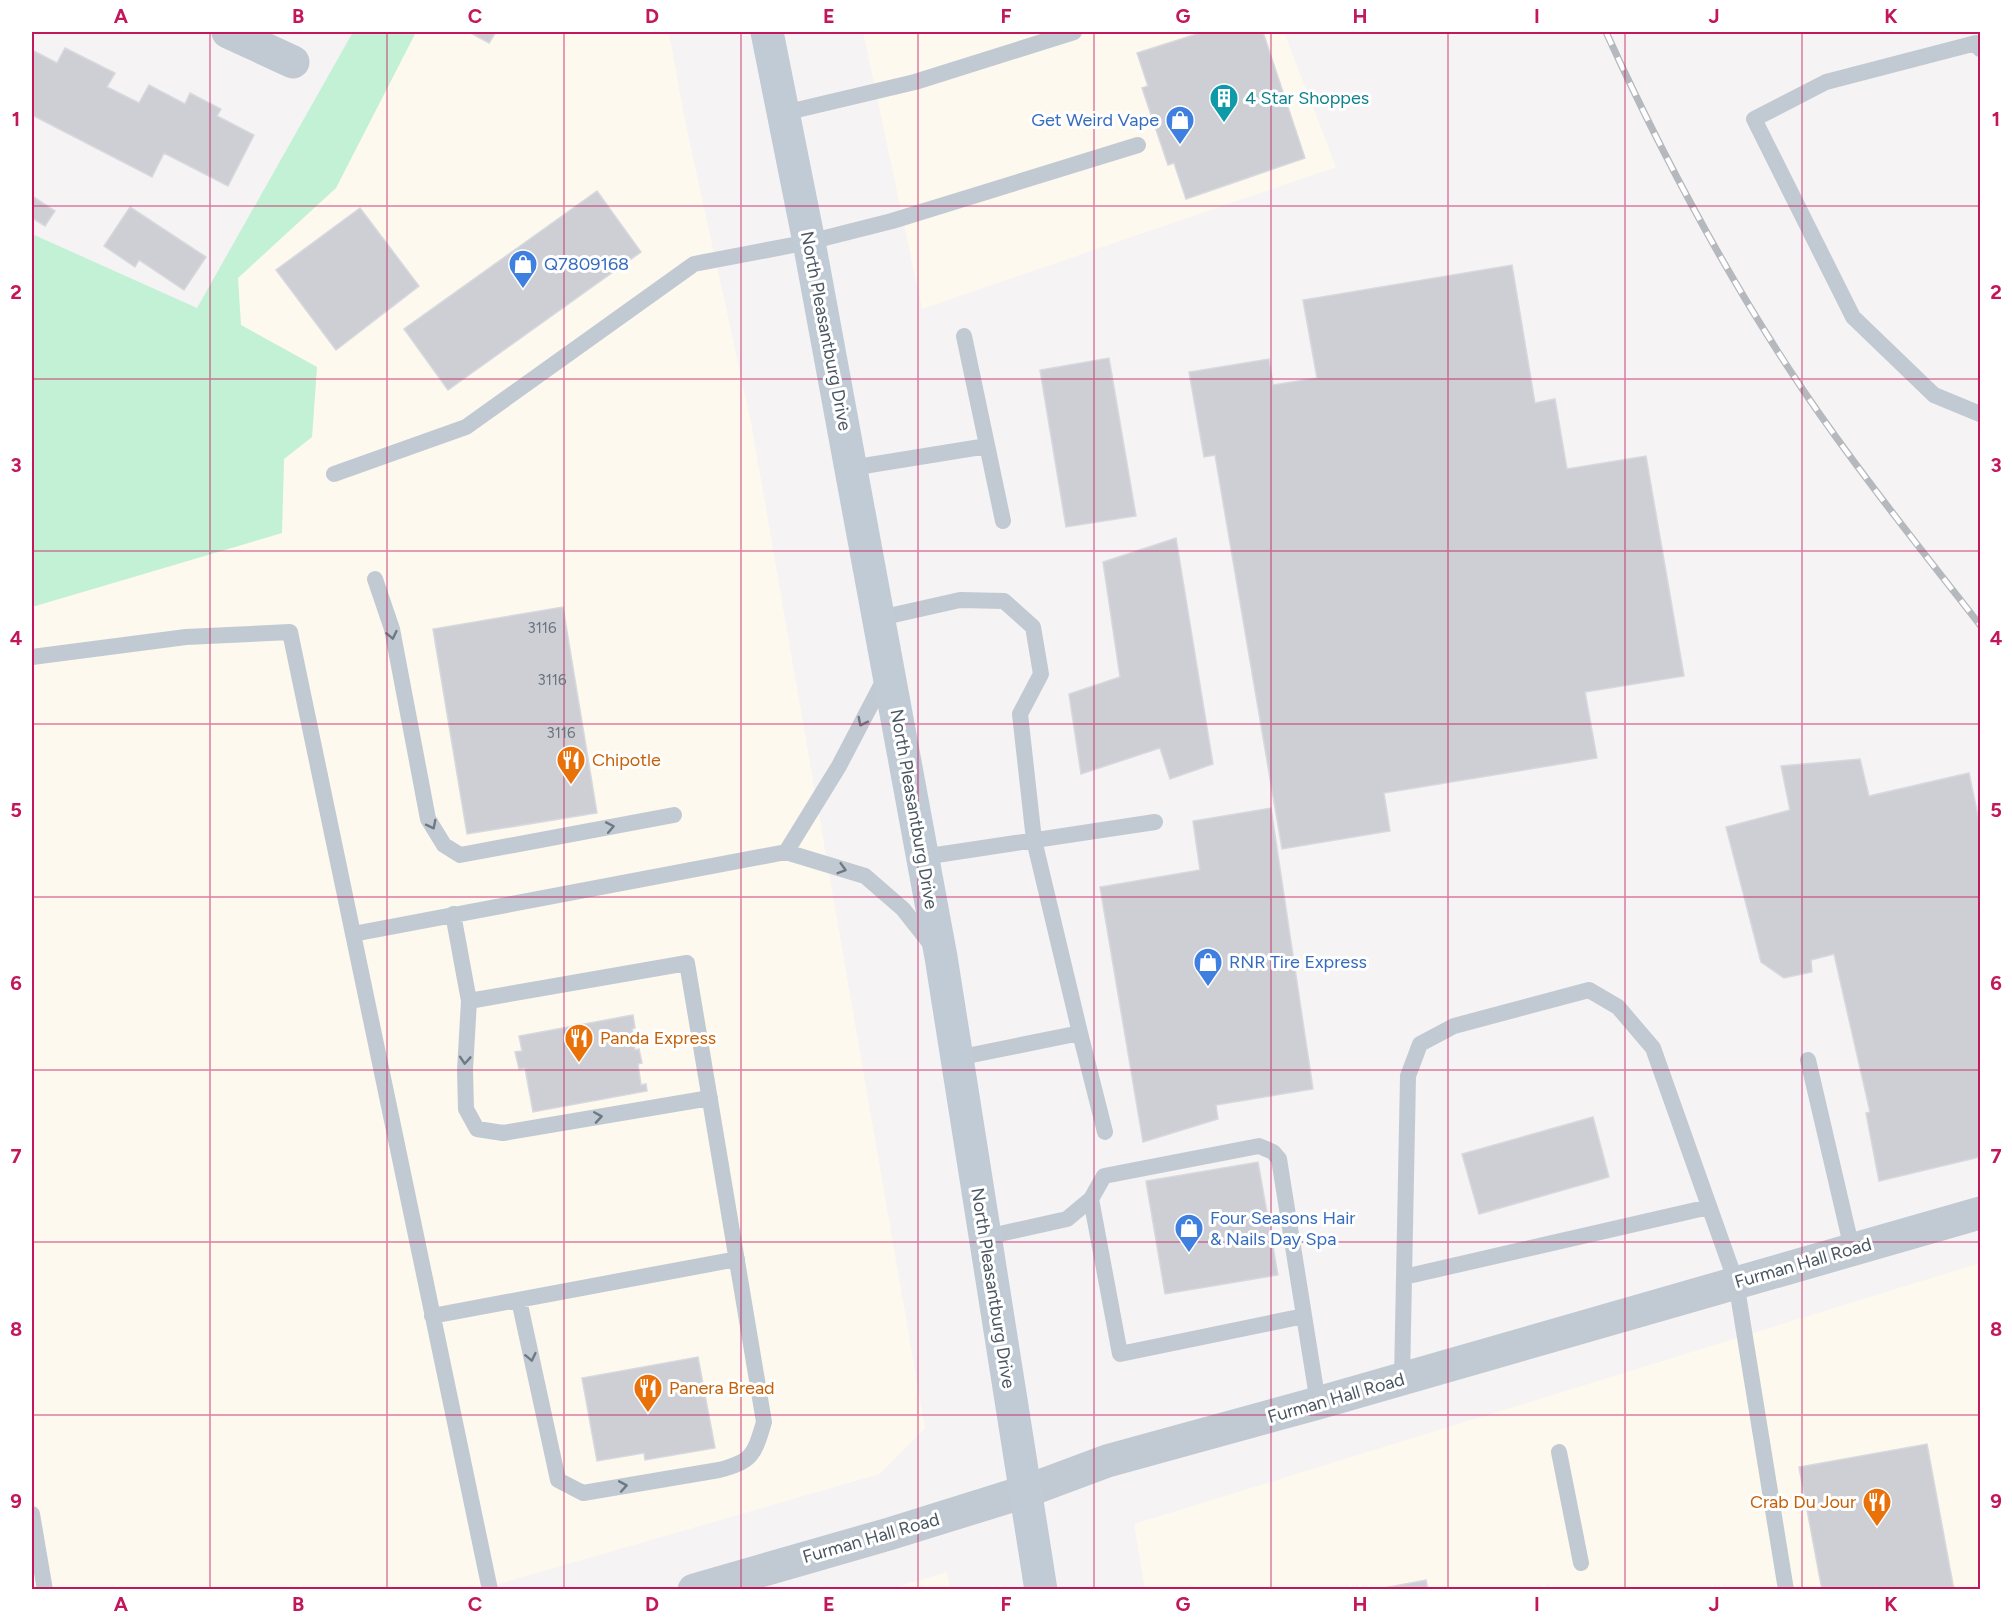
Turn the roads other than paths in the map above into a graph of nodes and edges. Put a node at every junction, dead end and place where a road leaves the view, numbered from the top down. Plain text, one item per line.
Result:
1 (228, 32) edge
2 (767, 32) edge
3 (1074, 32) edge
4 (1980, 49) edge
5 (293, 62) dead end
6 (784, 113) junction
7 (1138, 145) dead end
8 (809, 242) junction
9 (964, 336) dead end
10 (1980, 414) edge
11 (987, 446) junction
12 (852, 468) junction
13 (334, 474) dead end
14 (1003, 521) dead end
15 (375, 579) dead end
16 (880, 618) junction
17 (32, 657) edge
18 (888, 670) junction
19 (674, 815) dead end
20 (1155, 822) dead end
21 (1034, 840) junction
22 (786, 852) junction
23 (923, 857) junction
24 (453, 914) junction
25 (352, 934) junction
26 (941, 957) junction
27 (469, 1001) junction
28 (1080, 1033) junction
29 (957, 1058) junction
30 (1808, 1060) dead end
31 (710, 1098) junction
32 (1105, 1132) dead end
33 (1091, 1199) junction
34 (1709, 1207) junction
35 (1980, 1213) edge
36 (986, 1237) junction
37 (1852, 1249) junction
38 (736, 1259) junction
39 (1404, 1277) junction
40 (1736, 1282) junction
41 (519, 1300) junction
42 (432, 1316) junction
43 (1304, 1316) junction
44 (1402, 1379) junction
45 (1318, 1403) junction
46 (1558, 1452) dead end
47 (1024, 1492) junction
48 (32, 1514) edge
49 (1581, 1563) dead end
50 (45, 1590) edge
51 (490, 1590) edge
52 (694, 1590) edge
53 (1041, 1590) edge
54 (1786, 1590) edge

1 - 5 street
2 - 6 main road, North Pleasantburg Drive
3 - 6 lane
4 - 10 lane
6 - 8 main road, North Pleasantburg Drive
7 - 8 lane
8 - 12 main road, North Pleasantburg Drive
8 - 13 lane
9 - 11 lane
11 - 12 lane
11 - 14 lane
12 - 16 main road, North Pleasantburg Drive
15 -> 19 lane
16 - 18 main road, North Pleasantburg Drive
16 - 21 lane
17 - 25 lane
18 -> 22 lane
18 - 23 main road, North Pleasantburg Drive
20 - 21 lane
21 - 23 lane
21 - 28 lane
22 - 24 lane
22 -> 26 lane
23 - 26 main road, North Pleasantburg Drive
24 - 25 lane
24 - 27 lane
25 - 42 lane
26 - 29 main road, North Pleasantburg Drive
27 - 31 lane
27 -> 31 lane
28 - 29 lane
28 - 32 lane
29 - 36 main road, North Pleasantburg Drive
30 - 37 lane
31 - 38 lane
33 - 36 lane
33 - 43 lane
33 - 43 lane
34 - 39 lane
34 - 39 lane
34 - 40 lane
35 - 37 street, Furman Hall Road
36 - 47 main road, North Pleasantburg Drive
37 - 40 street, Furman Hall Road
38 - 41 lane
41 -> 38 lane
39 - 44 lane
40 - 44 street, Furman Hall Road
40 - 54 lane
41 - 42 lane
42 - 51 lane
43 - 45 lane
44 - 45 street, Furman Hall Road
45 - 47 street, Furman Hall Road
46 - 49 lane
47 - 52 street, Furman Hall Road
47 - 53 main road, North Pleasantburg Drive
48 - 50 lane

